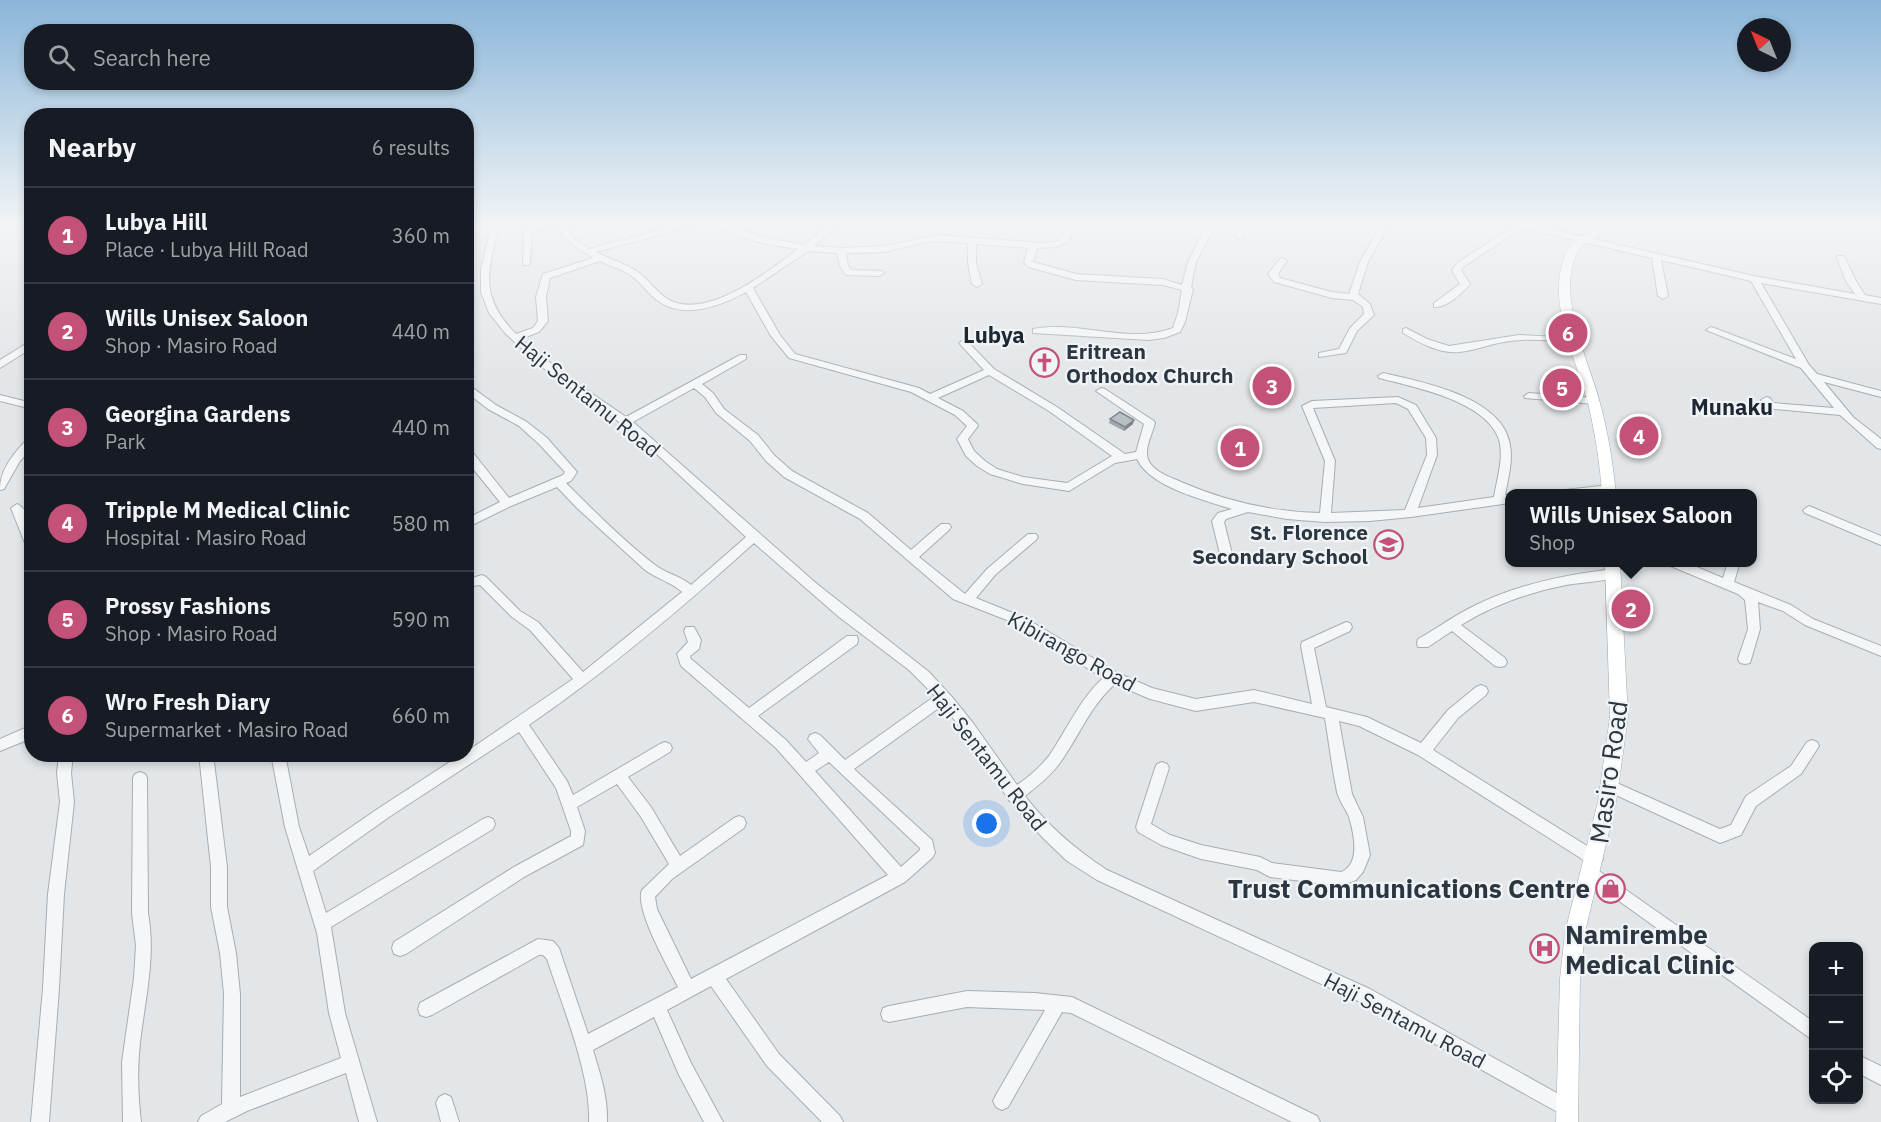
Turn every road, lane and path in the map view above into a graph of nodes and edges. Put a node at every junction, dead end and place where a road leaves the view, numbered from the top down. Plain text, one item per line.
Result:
1 (485, 275) edge
2 (548, 275) edge
3 (634, 275) edge
4 (767, 275) edge
5 (975, 275) edge
6 (1071, 275) edge
7 (1189, 275) edge
8 (1274, 275) edge
9 (1360, 275) edge
10 (1459, 275) edge
11 (1566, 275) edge
12 (1659, 275) edge
13 (1738, 275) edge
14 (1849, 275) edge
15 (1754, 279) junction
16 (977, 284) dead end
17 (749, 289) junction
18 (1188, 289) junction
19 (1663, 296) dead end
20 (1353, 297) junction
21 (1863, 299) junction
22 (1881, 301) edge
23 (1437, 305) dead end
24 (1711, 330) dead end
25 (1035, 331) dead end
26 (1406, 331) dead end
27 (514, 338) junction
28 (1576, 340) junction
29 (964, 343) dead end
30 (24, 348) edge
31 (1322, 355) dead end
32 (743, 357) dead end
33 (0, 365) edge
34 (1805, 366) junction
35 (990, 371) junction
36 (1813, 375) junction
37 (1383, 376) dead end
38 (695, 383) junction
39 (1101, 391) dead end
40 (474, 392) edge
41 (1881, 394) edge
42 (1529, 396) dead end
43 (931, 397) junction
44 (0, 398) edge
45 (1766, 400) dead end
46 (1594, 401) junction
47 (24, 404) edge
48 (1842, 412) junction
49 (626, 421) junction
50 (1881, 446) edge
51 (24, 452) edge
52 (1141, 455) junction
53 (1121, 456) junction
54 (474, 462) edge
55 (559, 482) junction
56 (0, 486) edge
57 (1609, 489) edge
58 (1504, 499) edge
59 (507, 503) junction
60 (17, 508) dead end
61 (1247, 508) junction
62 (1809, 510) dead end
63 (1410, 513) junction
64 (1325, 518) junction
65 (474, 520) edge
66 (24, 526) edge
67 (945, 527) dead end
68 (754, 536) junction
69 (1032, 537) dead end
70 (1881, 541) edge
71 (912, 556) junction
72 (1227, 558) dead end
73 (1684, 567) edge
74 (1732, 567) edge
75 (1612, 568) edge
76 (474, 582) edge
77 (1727, 584) junction
78 (691, 593) junction
79 (1746, 593) junction
80 (967, 601) junction
81 (1453, 625) junction
82 (1346, 627) dead end
83 (690, 631) dead end
84 (852, 640) dead end
85 (1423, 643) dead end
86 (1881, 651) edge
87 (1745, 659) dead end
88 (1500, 662) dead end
89 (1113, 677) junction
90 (581, 679) junction
91 (1481, 691) dead end
92 (944, 698) junction
93 (1326, 712) junction
94 (749, 715) junction
95 (520, 724) junction
96 (24, 735) edge
97 (815, 739) dead end
98 (24, 742) edge
99 (3, 744) edge
100 (1812, 746) dead end
101 (665, 748) dead end
102 (1423, 751) junction
103 (830, 753) junction
104 (474, 754) edge
105 (65, 762) edge
106 (207, 762) edge
107 (280, 762) edge
108 (461, 762) edge
109 (844, 768) junction
110 (1162, 768) dead end
111 (804, 771) junction
112 (619, 776) junction
113 (140, 778) dead end
114 (1610, 786) junction
115 (1014, 795) junction
116 (570, 804) junction
117 (739, 823) dead end
118 (488, 824) dead end
119 (678, 866) junction
120 (1593, 866) junction
121 (304, 868) junction
122 (900, 877) junction
123 (322, 924) junction
124 (400, 948) dead end
125 (714, 976) junction
126 (688, 990) junction
127 (1058, 1003) junction
128 (657, 1006) junction
129 (426, 1009) dead end
130 (889, 1014) dead end
131 (1809, 1030) edge
132 (583, 1046) junction
133 (351, 1062) junction
134 (1863, 1066) edge
135 (1881, 1076) edge
136 (1002, 1101) dead end
137 (445, 1103) dead end
138 (231, 1108) junction
139 (1567, 1115) edge
140 (40, 1122) edge
141 (132, 1122) edge
142 (207, 1122) edge
143 (368, 1122) edge
144 (450, 1122) edge
145 (598, 1122) edge
146 (714, 1122) edge
147 (834, 1122) edge
148 (1311, 1122) edge

1 - 27 street, Haji Sentamu Road
2 - 27 street
3 - 17 street
4 - 17 street
5 - 16 street
6 - 18 street
7 - 18 street
8 - 20 street
9 - 20 street
10 - 23 street
11 - 28 main road
12 - 19 street
13 - 15 street
14 - 21 street
15 - 21 street
15 - 34 street
17 - 43 street
18 - 25 street
20 - 31 street
21 - 22 street
24 - 34 street
26 - 28 street
27 - 49 street, Haji Sentamu Road
28 - 46 main road
29 - 35 street
30 - 33 street
32 - 38 street
34 - 36 street
35 - 43 street
35 - 53 street
36 - 41 street
36 - 48 street
37 - 58 street
38 - 49 street
38 - 71 street, Kibirango Road
39 - 52 street
40 - 55 street
42 - 46 street
43 - 53 street
44 - 47 street
45 - 48 street
46 - 57 main road
48 - 50 street
49 - 68 street, Haji Sentamu Road
51 - 56 street
52 - 53 street
52 - 61 street
54 - 59 street
55 - 59 street
55 - 78 street
58 - 63 street
59 - 65 street
60 - 66 street
61 - 64 street
61 - 72 street
62 - 70 street
63 - 64 street
63 - 64 street
67 - 71 street
68 - 78 street
68 - 92 street, Haji Sentamu Road
69 - 80 street
71 - 80 street, Kibirango Road
73 - 77 street
74 - 77 street
75 - 81 street
75 - 114 main road, Masiro Road
76 - 90 street
77 - 79 street
78 - 90 street
79 - 86 street
79 - 87 street
80 - 89 street, Kibirango Road
81 - 85 street
81 - 88 street
82 - 93 street
83 - 94 street
84 - 94 street
89 - 93 street, Kibirango Road
89 - 115 street
90 - 95 street
91 - 102 street
92 - 109 street
92 - 115 street, Haji Sentamu Road
93 - 102 street, Kibirango Road
93 - 110 street
94 - 111 street
95 - 104 street
95 - 116 street
96 - 99 street
97 - 103 street
98 - 99 street
100 - 114 street
101 - 112 street
102 - 120 street, Kibirango Road
103 - 109 street
103 - 111 street
105 - 140 street
106 - 138 street
107 - 121 street
108 - 121 street
109 - 122 street
111 - 122 street
112 - 116 street
112 - 119 street
113 - 141 street
114 - 120 main road, Masiro Road
115 - 139 street, Haji Sentamu Road
116 - 124 street
117 - 119 street
118 - 123 street
119 - 126 street
120 - 131 street, Kibirango Road
120 - 139 main road, Masiro Road
121 - 123 street
122 - 125 street
123 - 133 street
125 - 126 street
125 - 147 street
126 - 128 street
127 - 130 street
127 - 136 street
127 - 148 street
128 - 132 street
128 - 146 street
129 - 132 street
132 - 145 street
133 - 138 street
133 - 143 street
134 - 135 street
137 - 144 street
138 - 142 street

